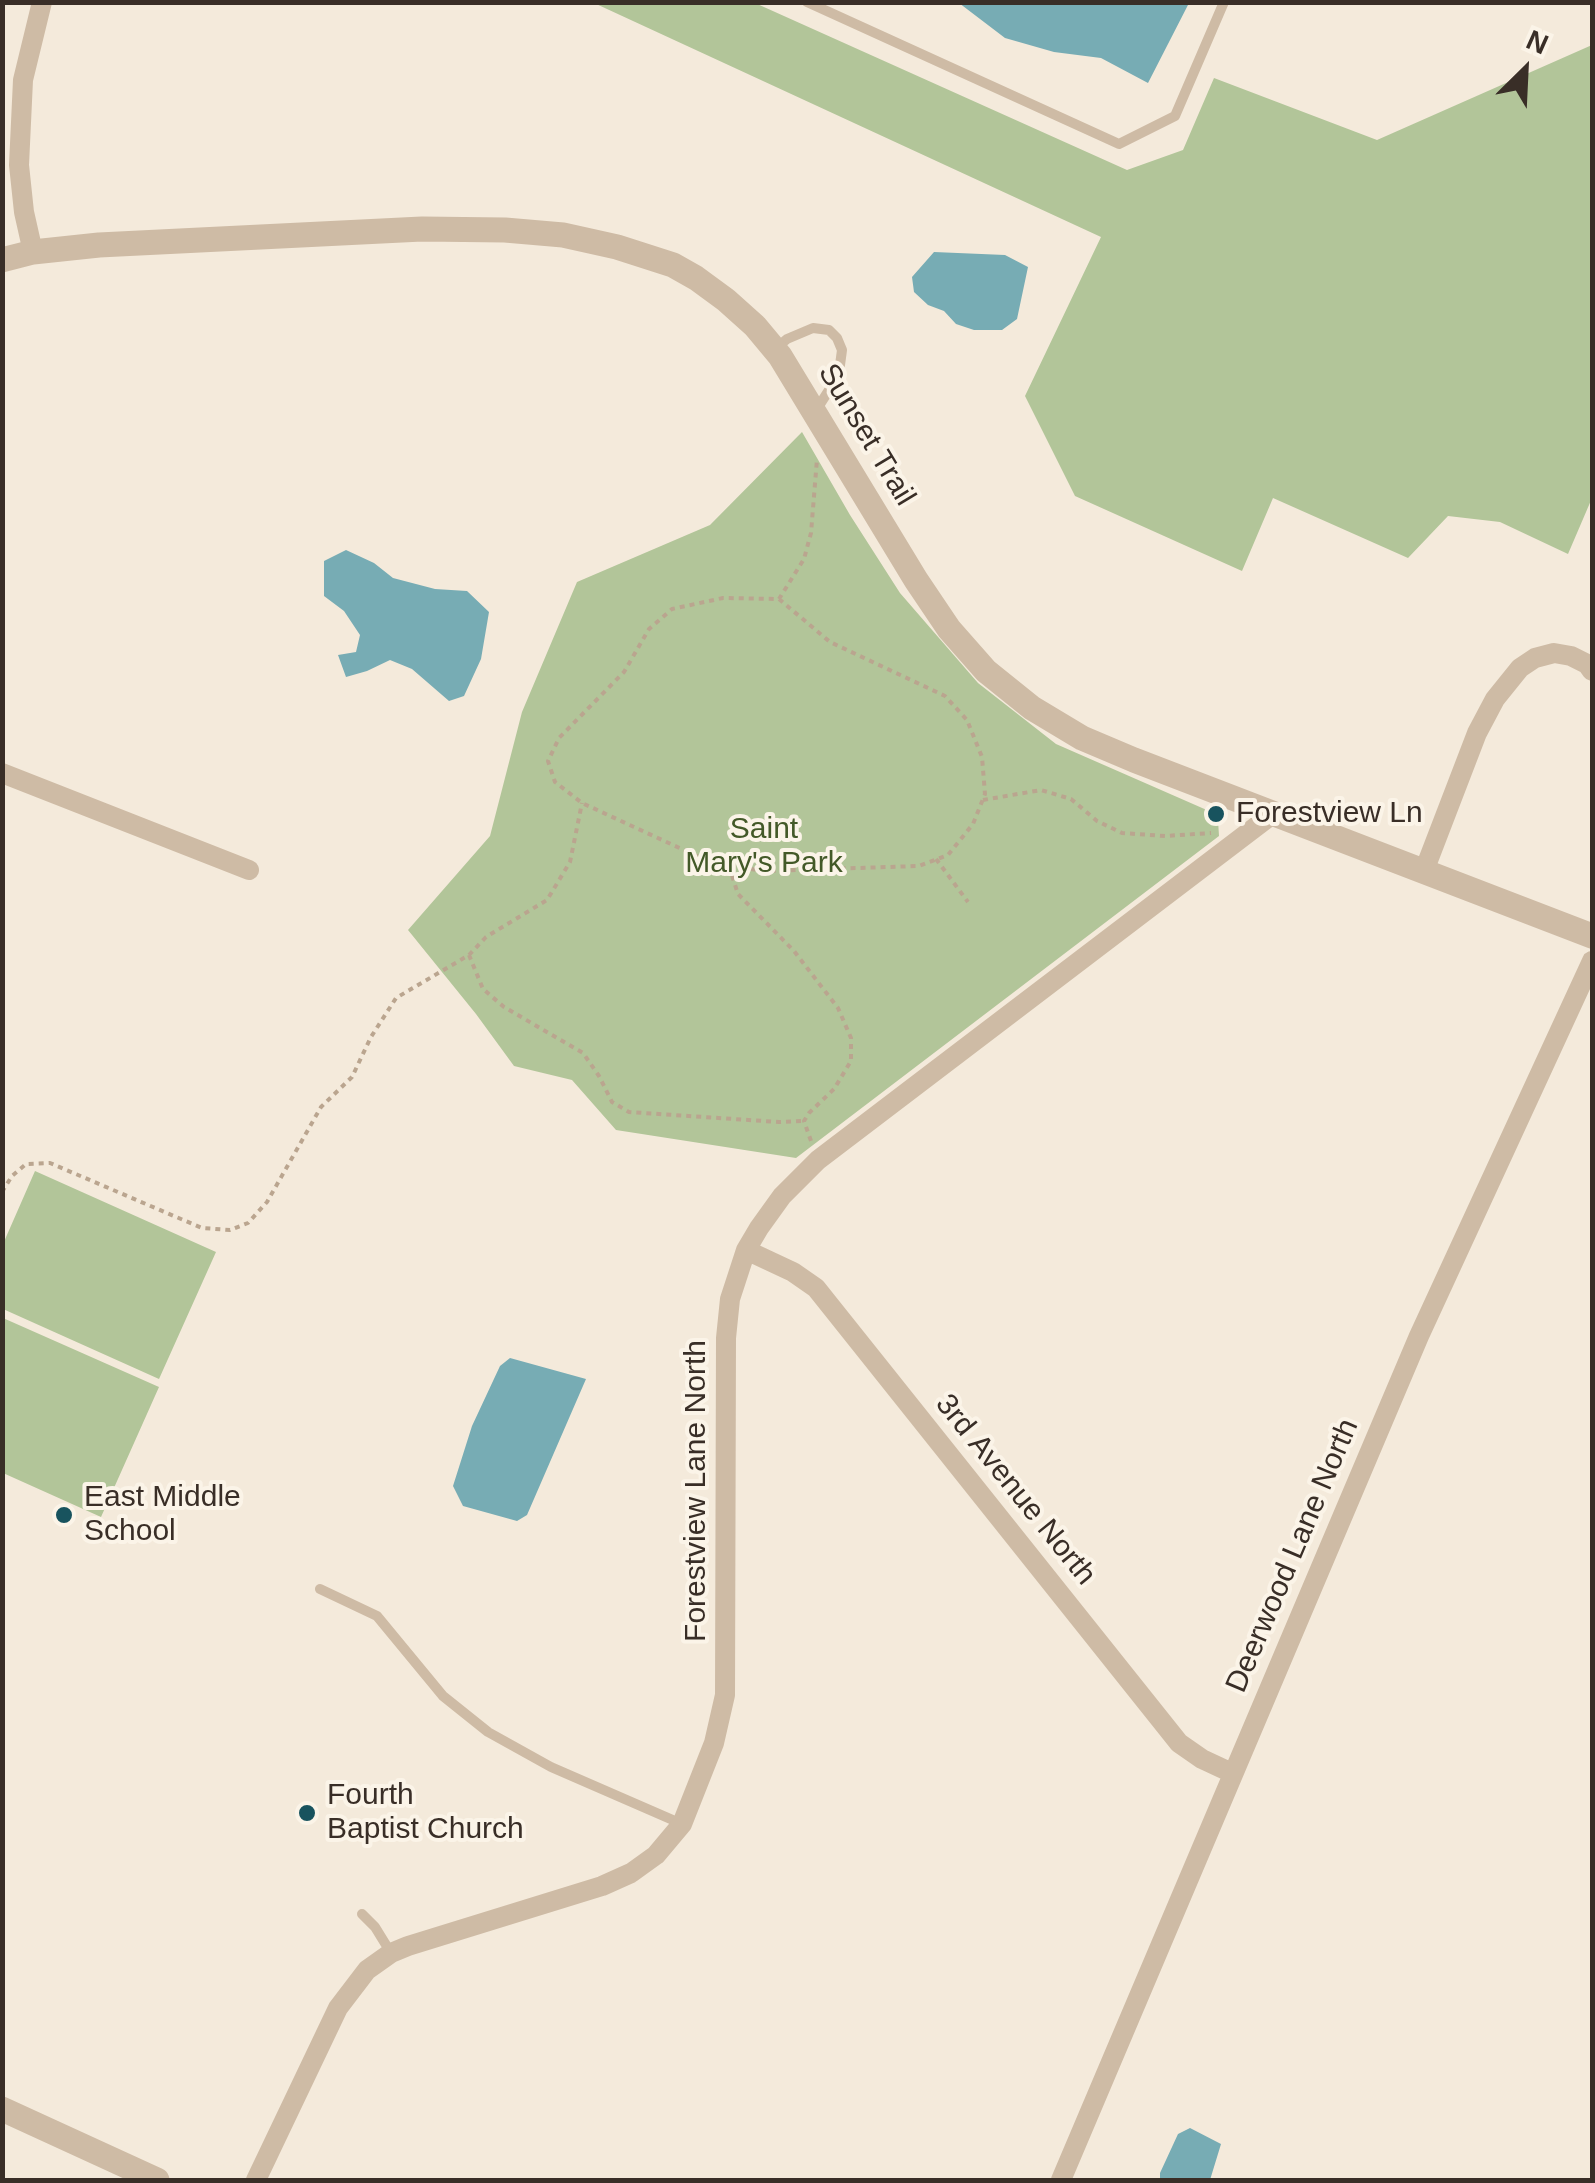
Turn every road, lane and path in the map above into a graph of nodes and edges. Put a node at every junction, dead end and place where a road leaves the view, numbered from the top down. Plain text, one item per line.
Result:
1 (42, 2) edge
2 (806, 2) edge
3 (1224, 2) edge
4 (34, 252) junction
5 (2, 260) edge
6 (774, 350) junction
7 (814, 413) junction
8 (818, 450) dead end
9 (779, 598) junction
10 (1592, 671) edge
11 (2, 774) edge
12 (983, 800) junction
13 (582, 803) junction
14 (1274, 813) junction
15 (1211, 834) dead end
16 (936, 859) junction
17 (729, 866) junction
18 (249, 870) dead end
19 (1424, 871) junction
20 (968, 902) dead end
21 (1592, 936) edge
22 (469, 955) junction
23 (1592, 961) edge
24 (804, 1121) junction
25 (818, 1160) junction
26 (2, 1192) edge
27 (746, 1250) junction
28 (320, 1589) dead end
29 (1232, 1774) junction
30 (682, 1824) junction
31 (362, 1914) dead end
32 (391, 1953) junction
33 (2, 2109) edge
34 (156, 2180) edge
35 (256, 2180) edge
36 (1060, 2180) edge

1 - 4 street
2 - 3 lane
4 - 5 street, Sunset Trail
4 - 6 street, Sunset Trail
6 - 7 street, Sunset Trail
6 - 7 lane
7 - 14 street, Sunset Trail
8 - 9 path
9 - 12 path
9 - 13 path
10 - 19 street
11 - 18 street
12 - 15 path
12 - 16 path
13 - 17 path
13 - 22 path
14 - 19 street, Sunset Trail
14 - 25 street, Forestview Lane North
16 - 17 path
16 - 20 path
17 - 24 path
19 - 21 street, Sunset Trail
22 - 24 path
22 - 26 path
23 - 29 street, Deerwood Lane North
24 - 25 path
25 - 27 street, Forestview Lane North
27 - 29 street, 3rd Avenue North
27 - 30 street, Forestview Lane North
28 - 30 lane
29 - 36 street, Deerwood Lane North
30 - 32 street, Forestview Lane North
31 - 32 lane
32 - 35 street, Forestview Lane North
33 - 34 street

